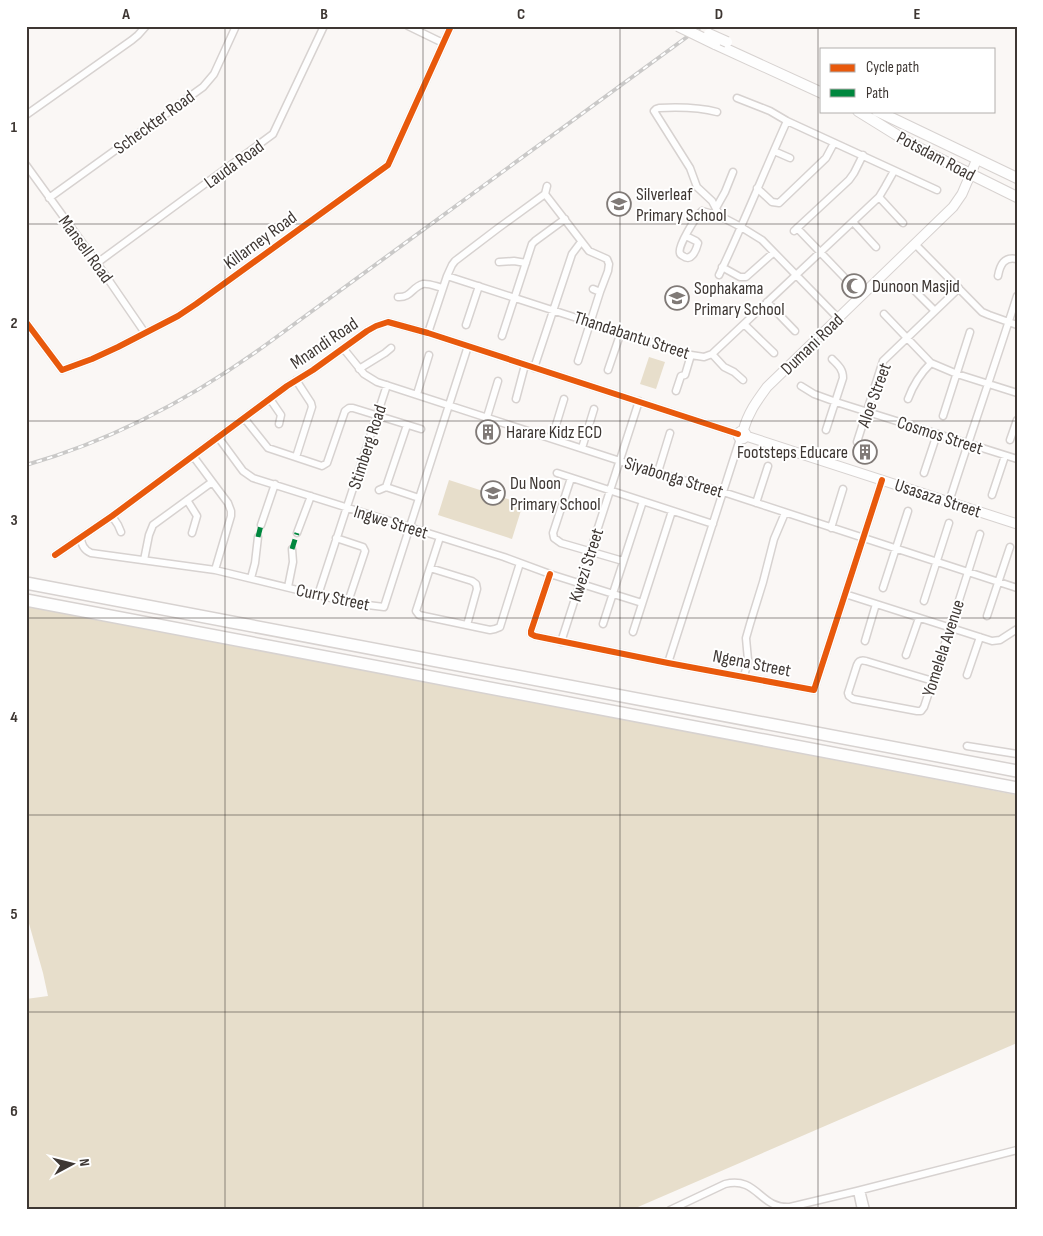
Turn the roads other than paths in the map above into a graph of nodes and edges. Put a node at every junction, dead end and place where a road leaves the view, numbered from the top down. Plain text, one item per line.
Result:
1 (146, 26) edge
2 (236, 26) edge
3 (324, 26) edge
4 (408, 26) edge
5 (451, 26) edge
6 (678, 26) edge
7 (693, 26) edge
8 (443, 43) junction
9 (820, 85) edge
10 (820, 92) edge
11 (737, 98) dead end
12 (717, 112) dead end
13 (860, 112) edge
14 (879, 112) edge
15 (26, 115) edge
16 (787, 121) junction
17 (834, 143) junction
18 (774, 151) junction
19 (863, 156) junction
20 (790, 158) dead end
21 (977, 159) junction
22 (26, 165) edge
23 (894, 171) junction
24 (733, 172) dead end
25 (970, 174) junction
26 (1017, 178) edge
27 (547, 186) dead end
28 (757, 188) junction
29 (937, 190) dead end
30 (545, 194) junction
31 (1017, 196) edge
32 (879, 197) junction
33 (49, 198) junction
34 (718, 213) junction
35 (565, 219) junction
36 (853, 222) junction
37 (903, 223) dead end
38 (741, 226) junction
39 (686, 236) dead end
40 (582, 242) junction
41 (916, 244) junction
42 (876, 247) dead end
43 (820, 252) junction
44 (773, 253) junction
45 (1017, 259) edge
46 (499, 262) dead end
47 (97, 263) junction
48 (526, 263) junction
49 (722, 267) junction
50 (719, 275) dead end
51 (796, 275) junction
52 (447, 276) junction
53 (998, 276) dead end
54 (845, 278) dead end
55 (479, 286) junction
56 (443, 288) junction
57 (960, 288) junction
58 (592, 289) dead end
59 (914, 290) dead end
60 (600, 292) junction
61 (398, 296) dead end
62 (1017, 296) edge
63 (515, 298) junction
64 (767, 302) junction
65 (553, 310) junction
66 (935, 311) junction
67 (884, 314) dead end
68 (838, 318) junction
69 (26, 322) edge
70 (591, 322) junction
71 (1009, 322) junction
72 (744, 324) junction
73 (1017, 324) edge
74 (466, 325) dead end
75 (795, 331) dead end
76 (621, 332) junction
77 (970, 332) dead end
78 (145, 333) junction
79 (428, 333) junction
80 (502, 336) dead end
81 (907, 338) junction
82 (468, 346) junction
83 (343, 348) junction
84 (391, 348) dead end
85 (774, 353) dead end
86 (712, 354) junction
87 (429, 355) dead end
88 (691, 355) junction
89 (832, 359) dead end
90 (578, 361) dead end
91 (930, 363) junction
92 (525, 365) junction
93 (534, 368) junction
94 (359, 369) junction
95 (608, 370) dead end
96 (957, 374) junction
97 (296, 380) junction
98 (743, 380) dead end
99 (498, 381) dead end
100 (989, 384) junction
101 (387, 385) junction
102 (801, 386) dead end
103 (676, 391) dead end
104 (1017, 393) edge
105 (417, 394) junction
106 (516, 398) dead end
107 (270, 399) junction
108 (564, 399) dead end
109 (908, 399) dead end
110 (639, 401) junction
111 (836, 402) junction
112 (449, 404) junction
113 (594, 409) dead end
114 (866, 411) junction
115 (376, 415) junction
116 (943, 416) dead end
117 (487, 417) junction
118 (244, 418) junction
119 (1017, 420) edge
120 (279, 424) dead end
121 (407, 425) junction
122 (421, 429) dead end
123 (826, 430) dead end
124 (670, 433) dead end
125 (937, 434) junction
126 (742, 435) junction
127 (218, 437) junction
128 (552, 438) junction
129 (1010, 440) dead end
130 (857, 442) dead end
131 (968, 444) junction
132 (582, 448) junction
133 (193, 456) junction
134 (1005, 456) junction
135 (296, 458) junction
136 (1017, 459) edge
137 (620, 461) junction
138 (768, 466) dead end
139 (658, 472) junction
140 (557, 473) dead end
141 (924, 473) dead end
142 (571, 478) junction
143 (882, 480) junction
144 (212, 482) junction
145 (275, 484) junction
146 (843, 489) dead end
147 (610, 490) junction
148 (723, 492) junction
149 (992, 495) dead end
150 (311, 496) junction
151 (419, 498) junction
152 (187, 500) junction
153 (643, 501) junction
154 (949, 502) junction
155 (756, 503) junction
156 (347, 508) junction
157 (561, 508) junction
158 (908, 511) dead end
159 (569, 512) dead end
160 (672, 512) junction
161 (785, 513) junction
162 (112, 516) junction
163 (949, 523) dead end
164 (713, 524) junction
165 (1017, 524) edge
166 (261, 525) dead end
167 (409, 527) junction
168 (831, 528) junction
169 (121, 532) dead end
170 (192, 533) dead end
171 (297, 533) dead end
172 (980, 534) dead end
173 (81, 537) junction
174 (258, 537) dead end
175 (440, 537) junction
176 (336, 538) junction
177 (863, 539) junction
178 (1010, 547) dead end
179 (292, 549) dead end
180 (896, 549) junction
181 (590, 551) junction
182 (55, 555) dead end
183 (144, 560) junction
184 (622, 561) junction
185 (937, 562) junction
186 (520, 563) junction
187 (430, 568) junction
188 (215, 570) junction
189 (968, 572) junction
190 (550, 574) junction
191 (250, 578) junction
192 (997, 582) junction
193 (26, 583) edge
194 (580, 583) junction
195 (288, 587) junction
196 (883, 588) dead end
197 (1017, 588) edge
198 (612, 594) junction
199 (845, 594) junction
200 (318, 595) junction
201 (26, 600) edge
202 (924, 601) dead end
203 (348, 602) junction
204 (642, 603) junction
205 (876, 604) junction
206 (986, 616) dead end
207 (919, 618) junction
208 (602, 624) dead end
209 (467, 625) junction
210 (950, 628) junction
211 (1017, 629) edge
212 (633, 632) dead end
213 (980, 637) junction
214 (865, 640) dead end
215 (562, 642) junction
216 (906, 655) dead end
217 (668, 663) junction
218 (967, 675) dead end
219 (744, 677) junction
220 (932, 681) junction
221 (967, 746) dead end
222 (1017, 754) edge
223 (1017, 771) edge
224 (1017, 788) edge
225 (1017, 1150) edge
226 (859, 1191) junction
227 (670, 1210) edge
228 (861, 1210) edge
229 (866, 1210) edge

1 - 15 street
2 - 33 street, Scheckter Road
3 - 47 street, Lauda Road
4 - 8 street
5 - 8 street, Killarney Road
6 - 10 main road, bridge
7 - 9 main road, bridge
8 - 78 street, Killarney Road
11 - 16 street
12 - 34 street
13 - 25 main road, Potsdam Road
14 - 21 main road, Potsdam Road
16 - 17 street
16 - 18 street
17 - 19 street
17 - 28 street
18 - 20 street
18 - 28 street
19 - 23 street
19 - 43 street
21 - 25 street, Dumani Road
21 - 26 main road, Potsdam Road
22 - 33 street, Mansell Road
23 - 29 street
23 - 32 street, Thandabantu Street
24 - 34 street
25 - 31 main road, Potsdam Road
25 - 41 street, Dumani Road
27 - 30 street
28 - 38 street
30 - 35 street
30 - 52 street
32 - 36 street, Thandabantu Street
32 - 37 street
33 - 47 street, Mansell Road
34 - 38 street
34 - 39 street
35 - 40 street
35 - 48 street
36 - 42 street
36 - 43 street, Thandabantu Street
38 - 44 street
38 - 49 street
40 - 60 street
40 - 65 street
41 - 57 street
41 - 68 street, Dumani Road
43 - 51 street, Thandabantu Street
43 - 54 street
44 - 49 street
44 - 51 street
45 - 53 street
46 - 48 street
47 - 78 street, Mansell Road
48 - 63 street
49 - 50 street
51 - 64 street, Thandabantu Street
51 - 68 street
52 - 55 street, Thandabantu Street
52 - 56 street
55 - 63 street, Thandabantu Street
55 - 74 street
56 - 61 street
56 - 79 street
57 - 66 street, Aloe Street
57 - 71 street
58 - 60 street
59 - 66 street
60 - 70 street
62 - 71 street
63 - 65 street, Thandabantu Street
63 - 80 street
64 - 72 street, Thandabantu Street
64 - 75 street
65 - 70 street, Thandabantu Street
65 - 93 street
66 - 81 street, Aloe Street
67 - 81 street
68 - 126 street, Dumani Road
69 - 78 street, Killarney Road
70 - 76 street, Thandabantu Street
70 - 90 street
71 - 73 street
71 - 100 street
72 - 85 street
72 - 86 street, Thandabantu Street
76 - 88 street, Thandabantu Street
76 - 95 street
77 - 96 street
79 - 82 street, Mnandi Road
79 - 83 street, Mnandi Road
81 - 91 street
81 - 114 street, Aloe Street
82 - 92 street, Mnandi Road
82 - 112 street, Curry Street
83 - 94 street, Siyabonga Street
83 - 97 street, Mnandi Road
84 - 94 street
86 - 88 street, Thandabantu Street
86 - 98 street
87 - 105 street
88 - 103 street
89 - 111 street
91 - 96 street
91 - 109 street
92 - 93 street, Mnandi Road
92 - 106 street
93 - 110 street, Mnandi Road
94 - 101 street, Siyabonga Street
96 - 100 street
96 - 116 street
97 - 107 street, Mnandi Road
97 - 135 street
99 - 117 street
100 - 104 street
100 - 131 street
101 - 105 street, Siyabonga Street
101 - 115 street, Stimberg Road
102 - 111 street, Cosmos Street
105 - 112 street, Siyabonga Street
107 - 118 street, Mnandi Road
107 - 120 street
108 - 128 street
110 - 126 street, Mnandi Road
110 - 137 street, Kwezi Street
111 - 114 street, Cosmos Street
111 - 123 street
112 - 117 street, Siyabonga Street
112 - 151 street, Curry Street
113 - 132 street
114 - 125 street, Cosmos Street
114 - 130 street, Aloe Street
115 - 121 street
115 - 135 street
115 - 156 street, Stimberg Road
117 - 128 street, Siyabonga Street
118 - 127 street, Mnandi Road
118 - 135 street
119 - 129 street
121 - 122 street
121 - 151 street
124 - 139 street
125 - 131 street, Cosmos Street
125 - 141 street
126 - 143 street, Usasaza Street
126 - 148 street, Dumani Road
127 - 133 street, Mnandi Road
127 - 145 street, Ingwe Street
128 - 132 street, Siyabonga Street
131 - 134 street, Cosmos Street
131 - 154 street
132 - 137 street, Siyabonga Street
133 - 144 street
133 - 162 street, Mnandi Road
134 - 136 street, Cosmos Street
134 - 149 street
137 - 139 street, Siyabonga Street
137 - 147 street, Kwezi Street
138 - 155 street
139 - 148 street, Siyabonga Street
140 - 142 street
142 - 147 street
142 - 157 street
143 - 154 street, Usasaza Street
143 - 177 street, Ngena Street
144 - 152 street
144 - 188 street
145 - 150 street, Ingwe Street
145 - 166 street
146 - 168 street
147 - 153 street
147 - 181 street, Kwezi Street
148 - 155 street, Siyabonga Street
148 - 164 street, Dumani Road
150 - 156 street, Ingwe Street
150 - 171 street
151 - 167 street, Curry Street
152 - 170 street
152 - 183 street
153 - 160 street
153 - 184 street
154 - 165 street, Usasaza Street
155 - 161 street, Siyabonga Street
156 - 167 street, Ingwe Street
156 - 176 street, Stimberg Road
157 - 159 street
157 - 181 street
158 - 180 street
160 - 164 street
160 - 204 street
161 - 168 street, Siyabonga Street
161 - 219 street
162 - 169 street
162 - 173 street, Mnandi Road
163 - 185 street
164 - 217 street, Dumani Road
167 - 175 street, Ingwe Street
167 - 203 street, Curry Street
168 - 177 street, Siyabonga Street
172 - 189 street, Yomelela Avenue
173 - 182 street, Mnandi Road
173 - 183 street, Curry Street
174 - 191 street
175 - 186 street, Ingwe Street
175 - 187 street
176 - 200 street, Stimberg Road
176 - 203 street
177 - 180 street, Siyabonga Street
177 - 199 street, Ngena Street
178 - 192 street
179 - 195 street
180 - 185 street, Siyabonga Street
180 - 196 street
181 - 184 street
181 - 194 street, Kwezi Street
183 - 188 street, Curry Street
184 - 198 street
185 - 189 street, Siyabonga Street
185 - 202 street
186 - 190 street, Ingwe Street
186 - 209 street
187 - 209 street
187 - 209 street
188 - 191 street, Curry Street
189 - 192 street, Siyabonga Street
189 - 210 street, Yomelela Avenue
190 - 194 street, Ingwe Street
190 - 215 street, Ngena Street
191 - 195 street, Curry Street
192 - 197 street, Siyabonga Street
192 - 206 street
193 - 223 highway
194 - 198 street, Ingwe Street
194 - 215 street, Kwezi Street
195 - 200 street, Curry Street
198 - 204 street, Ingwe Street
198 - 208 street
199 - 205 street
199 - 219 street, Ngena Street
200 - 203 street, Curry Street
201 - 224 highway
204 - 212 street
205 - 207 street
205 - 214 street
207 - 210 street
207 - 216 street
210 - 213 street
210 - 220 street, Yomelela Avenue
211 - 213 street
213 - 218 street
215 - 217 street, Ngena Street
217 - 219 street, Ngena Street
220 - 220 street, Yomelela Avenue
221 - 222 street
225 - 226 street
226 - 227 street
226 - 228 street
226 - 229 street

